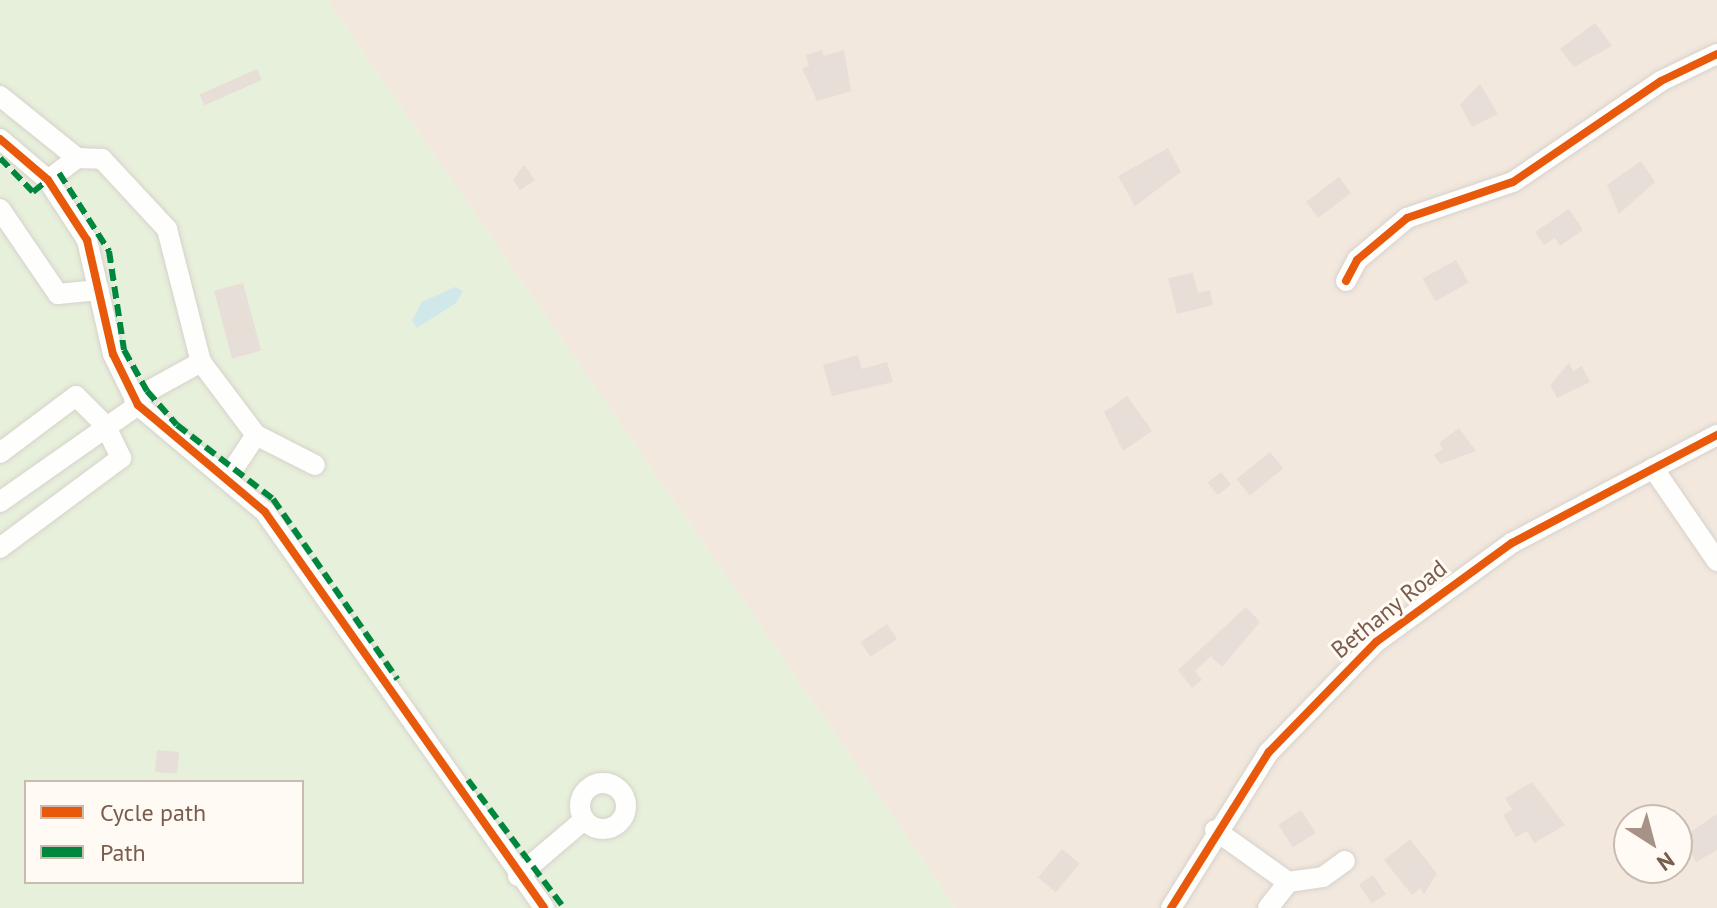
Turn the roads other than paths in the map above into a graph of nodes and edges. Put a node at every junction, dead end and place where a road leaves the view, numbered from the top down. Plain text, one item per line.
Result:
1 (1717, 54) edge
2 (0, 96) edge
3 (0, 139) edge
4 (77, 158) junction
5 (48, 180) junction
6 (0, 209) edge
7 (1346, 281) dead end
8 (99, 290) junction
9 (201, 362) junction
10 (136, 402) junction
11 (105, 425) junction
12 (256, 435) junction
13 (1717, 435) edge
14 (0, 453) edge
15 (315, 465) dead end
16 (1653, 468) junction
17 (228, 477) junction
18 (0, 502) edge
19 (0, 548) edge
20 (1717, 561) edge
21 (584, 820) dead end
22 (1215, 830) junction
23 (1345, 861) dead end
24 (518, 876) junction
25 (1288, 882) junction
26 (544, 908) edge
27 (1171, 908) edge
28 (1268, 908) edge

1 - 7 street
2 - 4 street
3 - 5 street
4 - 5 street
4 - 9 street
5 - 8 street
6 - 8 street
8 - 10 street
9 - 10 street
9 - 12 street
10 - 11 street
10 - 17 street
11 - 14 street
11 - 18 street
11 - 19 street
12 - 15 street
12 - 17 street
13 - 16 street, Bethany Road
16 - 20 street
16 - 22 street, Bethany Road
17 - 24 street
21 - 24 street
22 - 25 street
22 - 27 street, Bethany Road
23 - 25 street
24 - 26 street
25 - 28 street

